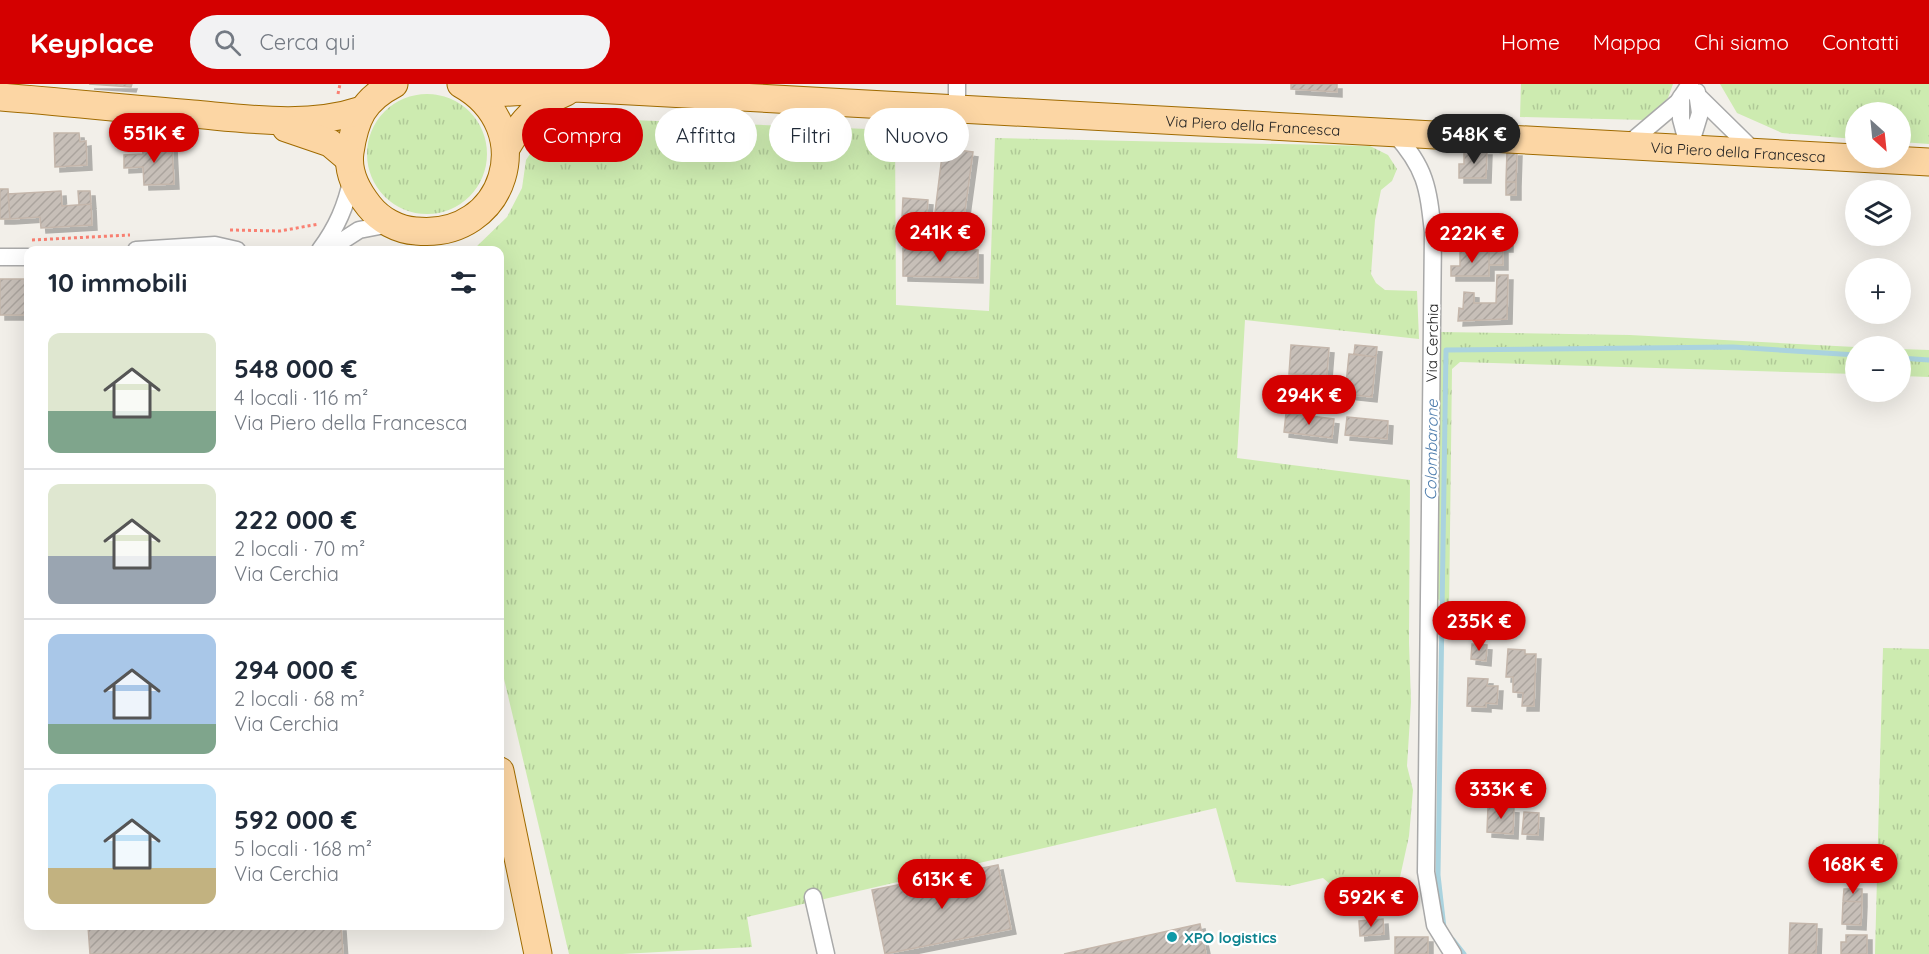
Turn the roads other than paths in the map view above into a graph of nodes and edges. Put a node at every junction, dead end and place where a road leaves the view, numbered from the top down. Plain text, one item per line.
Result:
1 (394, 84) edge
2 (575, 88) junction
3 (652, 88) edge
4 (470, 89) edge
5 (1691, 91) edge
6 (791, 92) edge
7 (957, 96) edge
8 (0, 98) edge
9 (367, 99) edge
10 (256, 120) junction
11 (1395, 133) junction
12 (1626, 146) junction
13 (506, 148) junction
14 (1689, 149) junction
15 (1756, 153) junction
16 (1929, 162) edge
17 (350, 168) junction
18 (465, 224) junction
19 (404, 235) edge
20 (135, 242) edge
21 (219, 246) edge
22 (323, 246) edge
23 (334, 246) edge
24 (452, 246) edge
25 (0, 257) edge
26 (24, 257) edge
27 (504, 790) edge
28 (813, 897) dead end
29 (538, 954) edge
30 (826, 954) edge
31 (1453, 954) edge

1 - 9 main road
2 - 3 main road, Via Piero della Francesca
2 - 4 main road, Via Piero della Francesca
2 - 13 main road, Via Piero della Francesca
3 - 6 main road, Via Piero della Francesca
4 - 13 main road
5 - 12 street
5 - 14 street
5 - 15 street
6 - 7 main road, Via Piero della Francesca
7 - 11 main road, Via Piero della Francesca
8 - 10 main road
9 - 10 main road
9 - 17 main road
10 - 17 main road
11 - 12 main road, Via Piero della Francesca
11 - 31 street, Via Cerchia
12 - 14 main road, Via Piero della Francesca
13 - 18 main road
14 - 15 main road, Via Piero della Francesca
15 - 16 main road, Via Piero della Francesca
17 - 19 main road
17 - 22 street
18 - 19 main road
18 - 24 main road
19 - 23 street
20 - 21 street
25 - 26 street
27 - 29 main road
28 - 30 street

